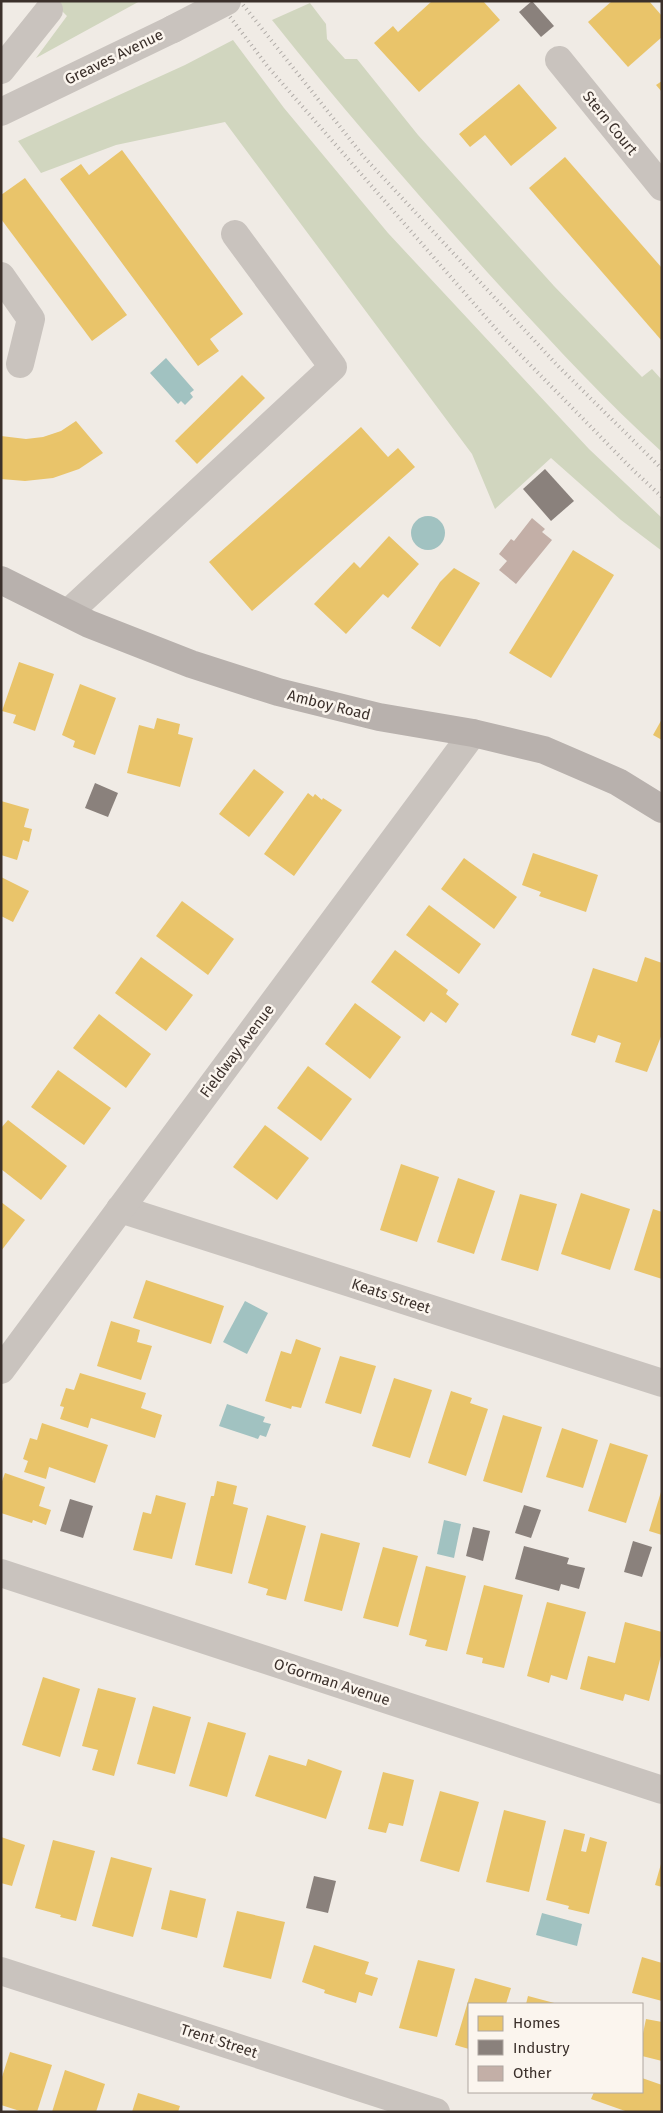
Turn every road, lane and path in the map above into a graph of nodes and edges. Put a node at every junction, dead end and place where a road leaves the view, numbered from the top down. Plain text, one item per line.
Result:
1 (227, 1) edge
2 (49, 10) dead end
3 (559, 60) dead end
4 (1, 70) edge
5 (1, 112) edge
6 (662, 187) edge
7 (235, 234) dead end
8 (1, 276) edge
9 (20, 364) dead end
10 (1, 580) edge
11 (68, 613) junction
12 (473, 733) junction
13 (662, 809) edge
14 (120, 1209) junction
15 (1, 1370) edge
16 (662, 1383) edge
17 (1, 1573) edge
18 (662, 1790) edge
19 (1, 1971) edge
20 (436, 2112) edge

1 - 5 street, Greaves Avenue, bridge
2 - 4 street
3 - 6 street, Stern Court
7 - 11 street
8 - 9 street
10 - 11 main road, Amboy Road
11 - 12 main road, Amboy Road
12 - 13 main road, Amboy Road
12 - 14 street, Fieldway Avenue
14 - 15 street, Fieldway Avenue
14 - 16 street, Keats Street
17 - 18 street, O'Gorman Avenue
19 - 20 street, Trent Street

